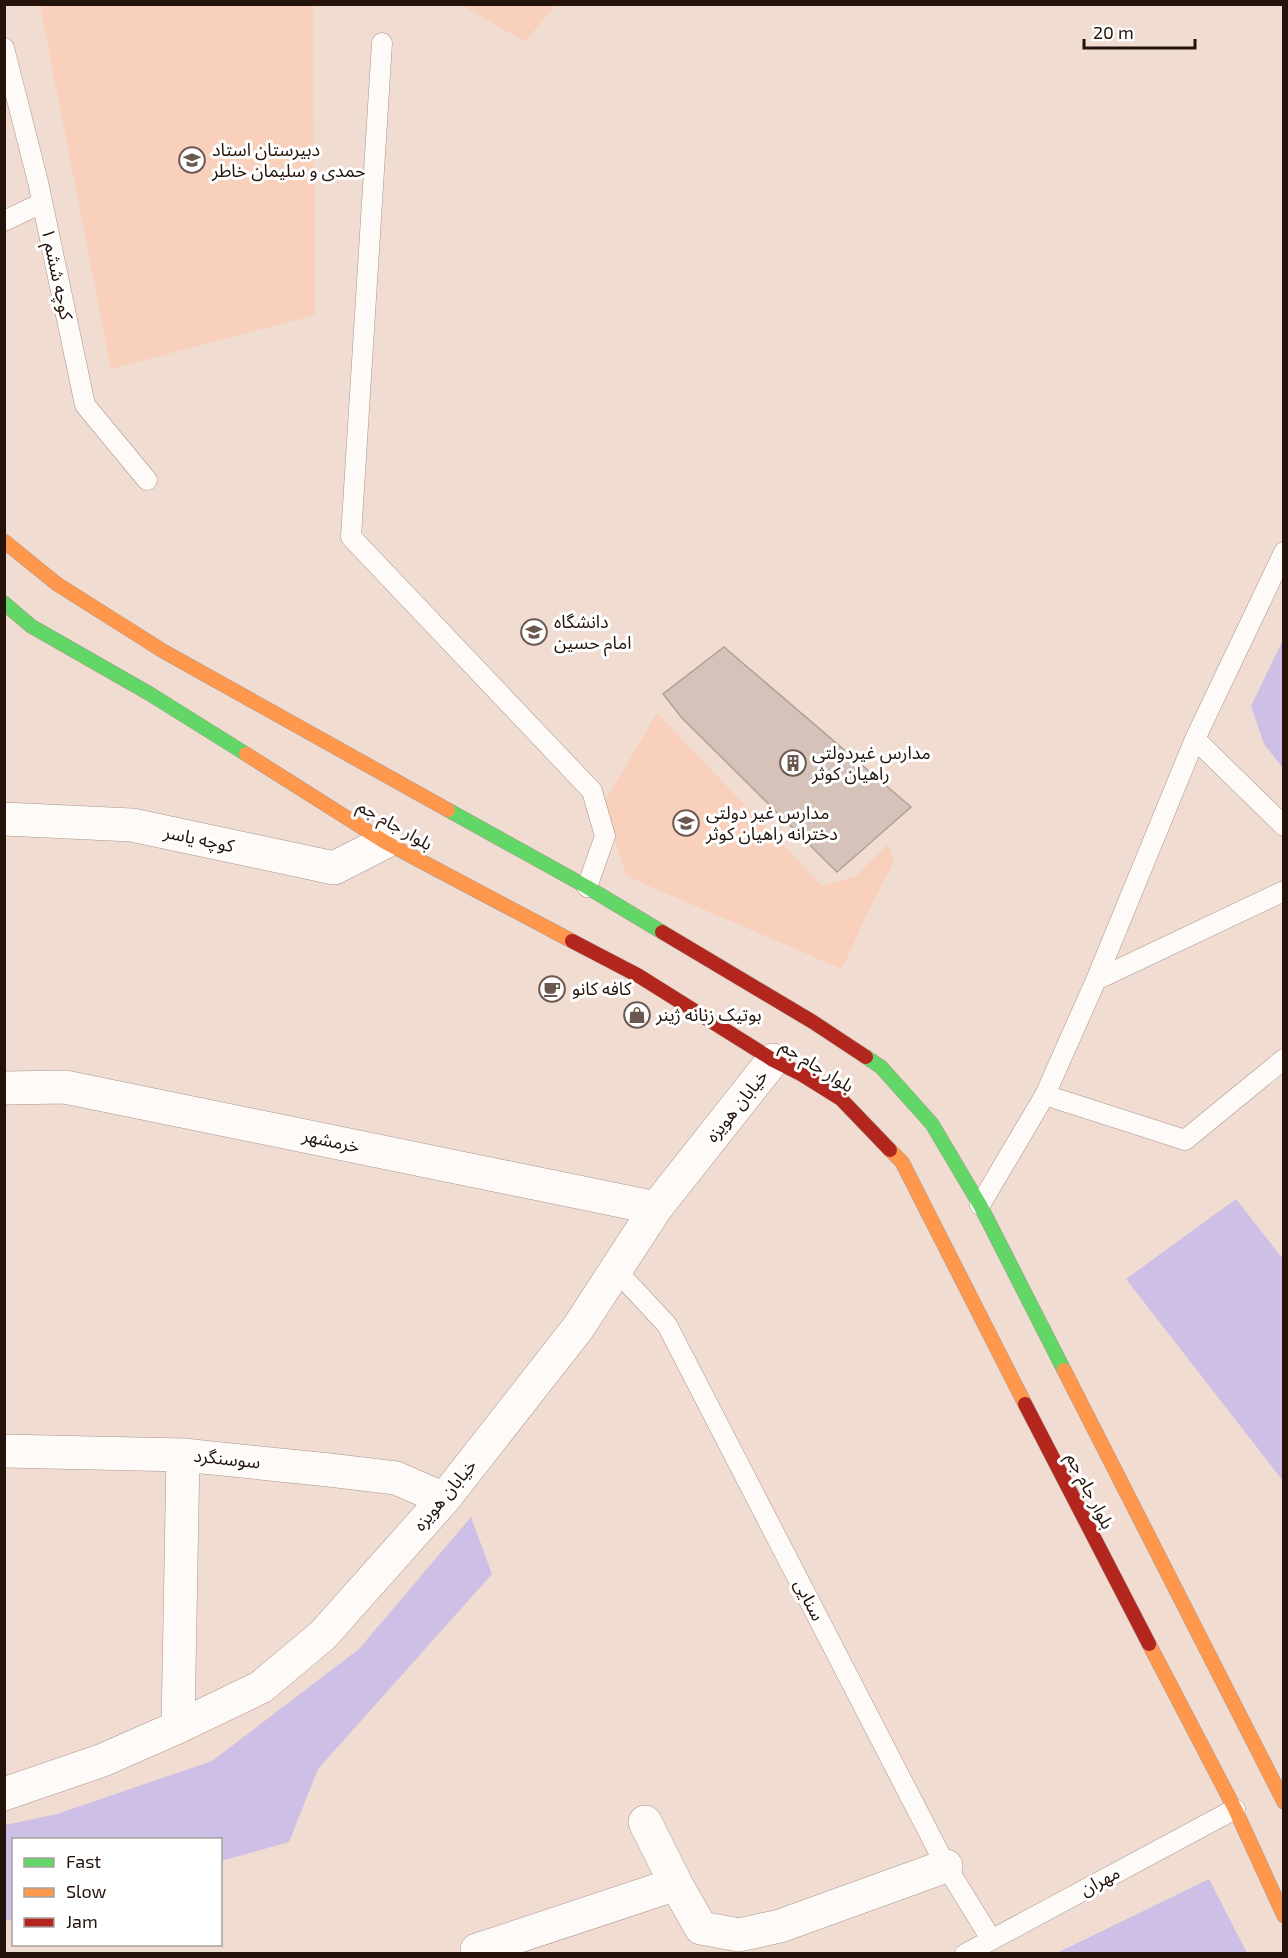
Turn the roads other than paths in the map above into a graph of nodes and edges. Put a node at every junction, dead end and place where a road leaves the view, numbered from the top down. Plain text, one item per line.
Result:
1 (382, 43) dead end
2 (4, 48) edge
3 (42, 203) junction
4 (4, 221) edge
5 (147, 480) dead end
6 (4, 541) edge
7 (1284, 552) edge
8 (4, 603) edge
9 (1196, 739) junction
10 (4, 819) edge
11 (1284, 826) edge
12 (385, 842) junction
13 (587, 887) junction
14 (1284, 891) edge
15 (1096, 980) junction
16 (1284, 1059) edge
17 (773, 1060) junction
18 (4, 1088) edge
19 (1045, 1095) junction
20 (980, 1204) junction
21 (656, 1208) junction
22 (616, 1269) junction
23 (4, 1451) edge
24 (183, 1455) junction
25 (444, 1499) junction
26 (178, 1727) junction
27 (4, 1794) edge
28 (1284, 1802) edge
29 (1235, 1809) junction
30 (645, 1822) dead end
31 (946, 1866) junction
32 (676, 1884) junction
33 (1284, 1916) edge
34 (991, 1939) junction
35 (477, 1950) dead end
36 (965, 1953) edge

1 - 13 lane
2 - 3 lane, کوچه ششم ۱
3 - 4 lane
3 - 5 lane, کوچه ششم ۱
6 - 13 main road, بلوار جام جم
7 - 9 lane
8 - 12 main road, بلوار جام جم
9 - 11 lane
9 - 15 lane
10 - 12 street, کوچه یاسر
12 - 17 main road, بلوار جام جم
13 - 20 main road, بلوار جام جم
14 - 15 lane
15 - 19 lane
16 - 19 lane
17 - 21 street, خیابان هویزه
17 - 29 main road, بلوار جام جم
18 - 21 street, خرمشهر
19 - 20 lane
20 - 28 main road, بلوار جام جم
21 - 22 street, خیابان هویزه
22 - 25 street, خیابان هویزه
22 - 31 lane, سنایی
23 - 24 street, سوسنگرد
24 - 25 street, سوسنگرد
24 - 26 street
25 - 26 street, خیابان هویزه
26 - 27 street, خیابان هویزه
29 - 33 main road, بلوار جام جم
29 - 34 lane, مهران
30 - 32 street
31 - 32 street
31 - 34 lane, سنایی
32 - 35 street
34 - 36 lane, مهران

